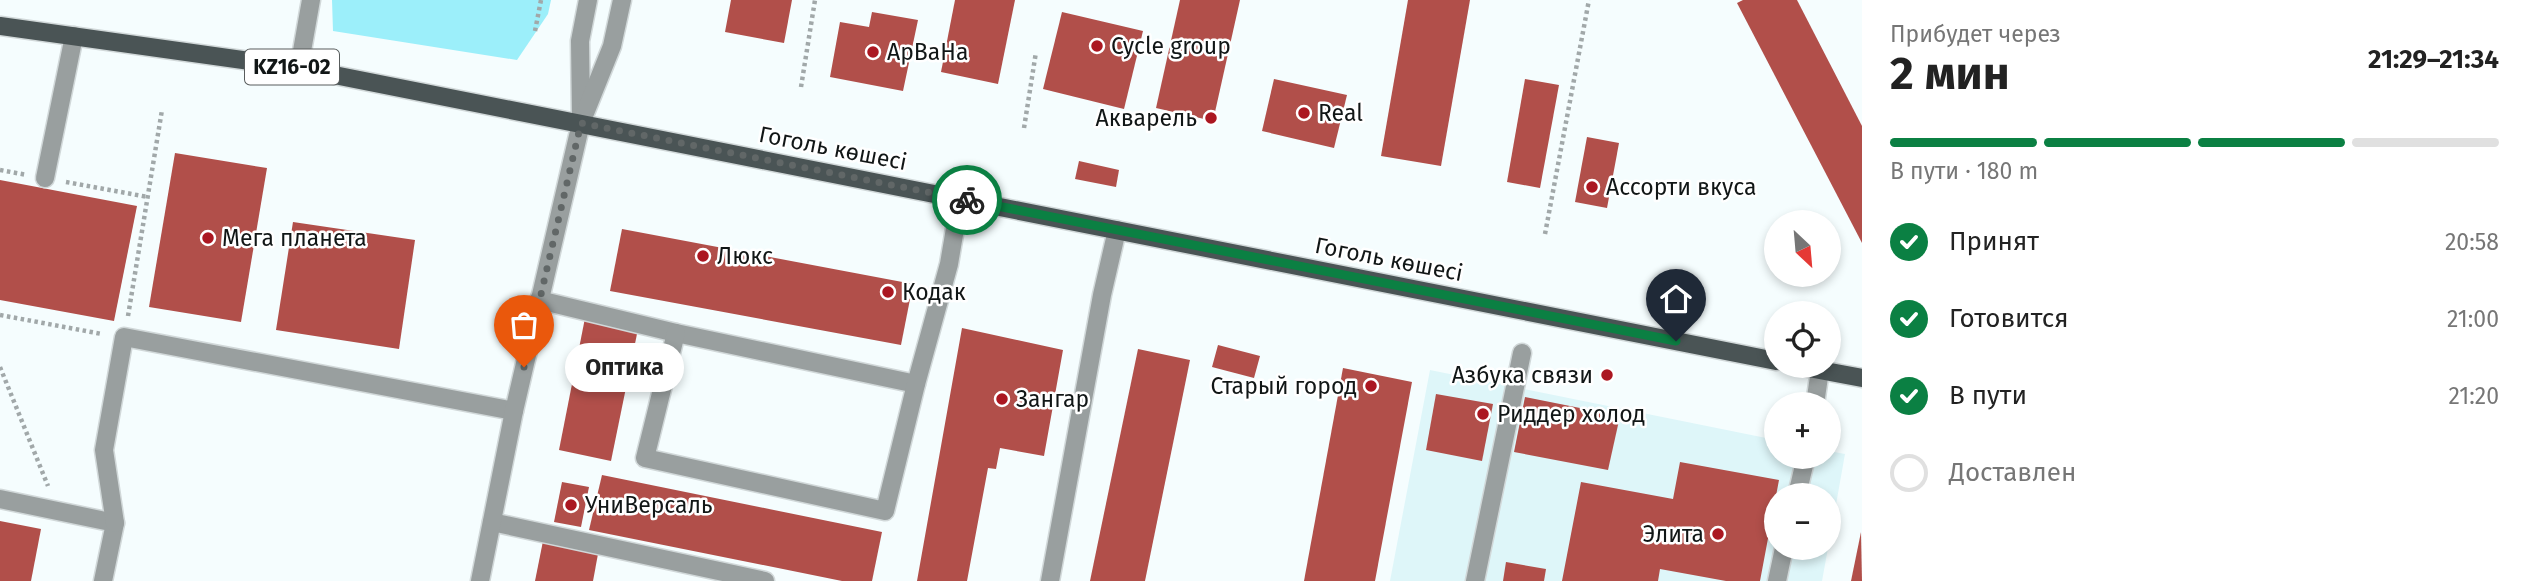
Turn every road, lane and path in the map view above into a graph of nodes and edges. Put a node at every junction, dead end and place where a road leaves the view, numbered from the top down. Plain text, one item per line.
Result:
1 (312, 0) edge
2 (541, 0) edge
3 (588, 0) edge
4 (622, 0) edge
5 (815, 0) edge
6 (1589, 0) edge
7 (0, 26) edge
8 (535, 31) dead end
9 (74, 36) junction
10 (1035, 52) dead end
11 (299, 68) junction
12 (801, 87) dead end
13 (162, 110) dead end
14 (581, 123) junction
15 (1024, 128) dead end
16 (0, 170) edge
17 (45, 178) junction
18 (148, 197) junction
19 (960, 199) junction
20 (1117, 230) junction
21 (1545, 234) dead end
22 (540, 300) junction
23 (0, 315) edge
24 (676, 333) junction
25 (124, 337) junction
26 (1522, 353) dead end
27 (1764, 359) edge
28 (0, 367) edge
29 (1841, 374) edge
30 (1862, 378) edge
31 (916, 384) junction
32 (514, 411) junction
33 (0, 499) edge
34 (58, 511) junction
35 (492, 522) junction
36 (116, 523) junction
37 (1781, 560) edge
38 (103, 581) edge
39 (480, 581) edge
40 (765, 581) edge
41 (1050, 581) edge
42 (1475, 581) edge
43 (1777, 581) edge

1 - 11 street
2 - 8 path
3 - 14 street
4 - 14 street
5 - 12 path
6 - 21 path
7 - 9 main road, Гоголь көшесі / KZ16-02
9 - 11 main road, Гоголь көшесі / KZ16-02
9 - 17 street
10 - 15 path
11 - 14 main road, Гоголь көшесі / KZ16-02
13 - 18 path
14 - 19 main road, Гоголь көшесі
14 - 22 street
16 - 17 path
17 - 18 path
18 - 25 path
19 - 20 main road, Гоголь көшесі
19 - 31 street
20 - 27 main road, Гоголь көшесі
20 - 41 street
22 - 24 street
22 - 32 street
23 - 25 path
24 - 31 street
24 - 31 street
25 - 32 street
25 - 36 street
26 - 42 street
28 - 34 path
29 - 30 main road
32 - 35 street
33 - 34 street
34 - 36 street
35 - 39 street
35 - 40 street
36 - 38 street
37 - 43 street

